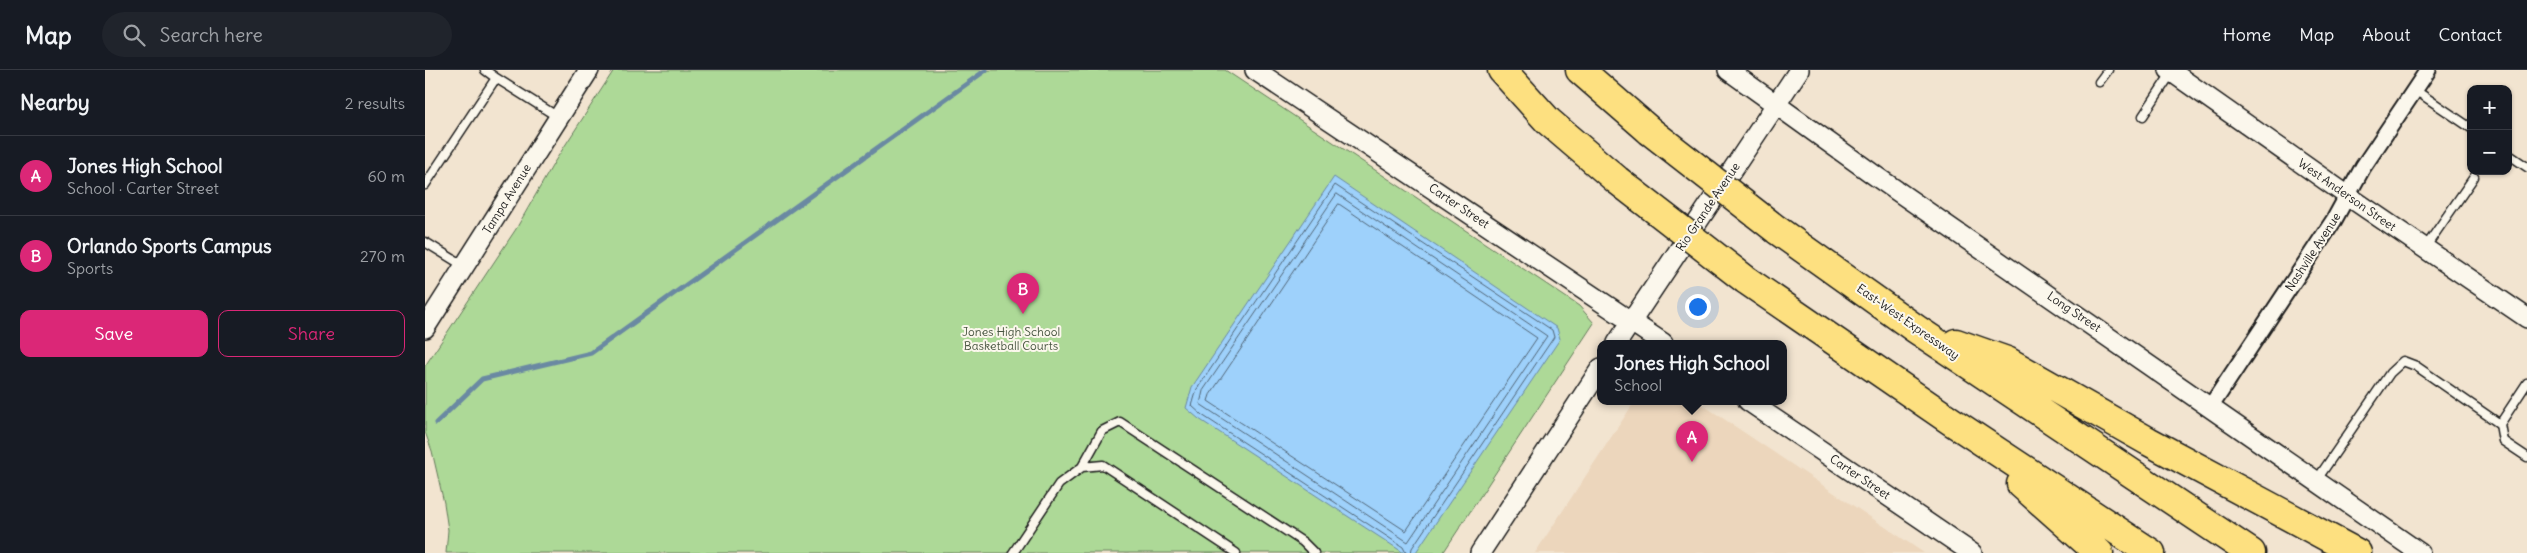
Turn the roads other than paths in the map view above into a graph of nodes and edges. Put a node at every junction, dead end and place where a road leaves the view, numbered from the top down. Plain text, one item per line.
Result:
1 (485, 70) edge
2 (589, 70) edge
3 (1255, 70) edge
4 (1502, 70) edge
5 (1580, 70) edge
6 (1728, 70) edge
7 (1799, 70) edge
8 (2108, 70) edge
9 (2428, 70) edge
10 (2171, 71) edge
11 (496, 78) junction
12 (2099, 82) dead end
13 (2415, 90) junction
14 (1776, 104) junction
15 (2143, 116) dead end
16 (558, 117) junction
17 (2467, 125) edge
18 (2512, 157) edge
19 (2527, 167) edge
20 (2474, 177) dead end
21 (425, 185) edge
22 (2347, 196) junction
23 (425, 242) edge
24 (2425, 248) junction
25 (464, 267) junction
26 (2527, 318) edge
27 (427, 322) edge
28 (1632, 322) junction
29 (1916, 329) junction
30 (1619, 340) edge
31 (1659, 340) edge
32 (1597, 374) edge
33 (2527, 383) edge
34 (1754, 405) edge
35 (2211, 406) junction
36 (1951, 421) junction
37 (2500, 424) junction
38 (2527, 457) edge
39 (1082, 467) junction
40 (2316, 481) junction
41 (1013, 553) edge
42 (1235, 553) edge
43 (1314, 553) edge
44 (1480, 553) edge
45 (1972, 553) edge
46 (2099, 553) edge
47 (2151, 553) edge
48 (2251, 553) edge
49 (2357, 553) edge
50 (2419, 553) edge

1 - 11 lane
2 - 16 street, Tampa Avenue
3 - 28 street, Carter Street
4 - 36 highway, bridge
5 - 29 highway, East-West Expressway, bridge
6 - 14 street, Long Street
7 - 14 street, Rio Grande Avenue
8 - 12 lane
9 - 13 street, Nashville Avenue
10 - 15 lane
10 - 22 street, West Anderson Street
11 - 16 lane
11 - 21 lane
13 - 17 lane
13 - 22 street, Nashville Avenue
14 - 28 street, Rio Grande Avenue
14 - 35 street, Long Street
16 - 25 street, Tampa Avenue
18 - 19 lane
20 - 24 lane
22 - 24 street, West Anderson Street
22 - 35 street, Nashville Avenue
23 - 25 lane
24 - 26 street, West Anderson Street
25 - 27 street, Tampa Avenue
28 - 30 street, Rio Grande Avenue
28 - 31 street, Carter Street
29 - 48 highway, East-West Expressway
29 - 49 highway
32 - 44 street
33 - 37 lane
34 - 45 street, Carter Street
35 - 40 street, Long Street
36 - 46 highway
36 - 47 highway
37 - 38 lane
37 - 40 lane
39 - 41 lane
39 - 42 lane
39 - 43 lane
40 - 50 street, Long Street

